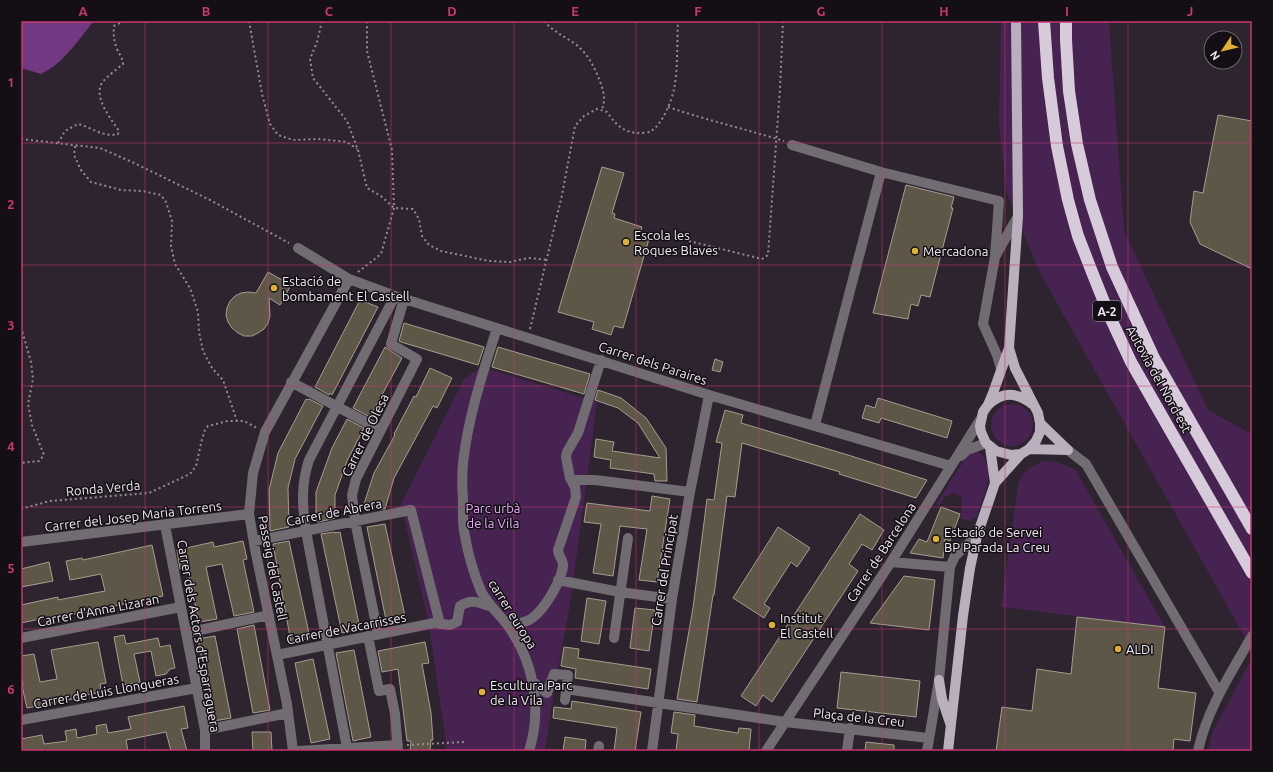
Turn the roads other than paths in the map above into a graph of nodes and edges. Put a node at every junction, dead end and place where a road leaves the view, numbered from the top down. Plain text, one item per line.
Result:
1 (1016, 21) edge
2 (1044, 21) edge
3 (1066, 21) edge
4 (792, 145) road end
5 (881, 172) junction
6 (1018, 216) junction
7 (298, 248) road end
8 (995, 257) junction
9 (349, 278) junction
10 (400, 297) junction
11 (497, 328) junction
12 (1009, 348) junction
13 (600, 360) junction
14 (1001, 369) junction
15 (291, 382) junction
16 (709, 395) junction
17 (1032, 404) junction
18 (988, 405) junction
19 (337, 406) junction
20 (980, 420) junction
21 (1040, 423) junction
22 (815, 426) junction
23 (381, 430) junction
24 (988, 445) junction
25 (1068, 450) junction
26 (1025, 451) junction
27 (951, 466) junction
28 (571, 480) junction
29 (995, 483) junction
30 (690, 492) junction
31 (249, 514) junction
32 (355, 521) junction
33 (165, 525) junction
34 (1252, 529) edge
35 (306, 531) junction
36 (977, 536) junction
37 (628, 538) dead end
38 (254, 541) junction
39 (21, 542) edge
40 (891, 562) junction
41 (950, 567) junction
42 (1252, 573) edge
43 (558, 580) junction
44 (620, 592) junction
45 (672, 599) junction
46 (181, 607) junction
47 (492, 607) junction
48 (269, 615) junction
49 (505, 622) junction
50 (445, 625) junction
51 (186, 633) junction
52 (378, 634) junction
53 (368, 636) junction
54 (1252, 636) edge
55 (21, 638) edge
56 (614, 638) dead end
57 (327, 644) junction
58 (277, 655) junction
59 (939, 680) junction
60 (532, 681) junction
61 (196, 688) junction
62 (566, 689) junction
63 (1219, 692) junction
64 (565, 700) dead end
65 (658, 703) junction
66 (288, 713) junction
67 (21, 720) edge
68 (785, 722) junction
69 (951, 725) junction
70 (850, 728) junction
71 (205, 730) junction
72 (929, 738) junction
73 (347, 748) junction
74 (398, 748) edge
75 (205, 751) edge
76 (293, 751) edge
77 (298, 751) edge
78 (529, 751) edge
79 (652, 751) edge
80 (766, 751) edge
81 (847, 751) edge
82 (927, 751) edge
83 (948, 751) edge
84 (1198, 751) edge

1 - 6 main road
2 - 42 highway, Autovia del Nord-est / A-2
3 - 34 highway, Autovia del Nord-est / A-2
4 - 5 street
5 - 8 street
5 - 22 street
6 - 8 street
6 - 12 main road
7 - 9 street
8 - 14 street
9 - 10 street, Carrer dels Paraires
9 - 15 street, Passeig del Castell
10 - 11 street, Carrer dels Paraires
10 - 19 street
10 - 23 street, Carrer de Olesa
11 - 13 street, Carrer dels Paraires
11 - 47 street, carrer europa
12 - 14 main road
12 - 17 main road
13 - 16 street, Carrer dels Paraires
13 - 28 street
14 - 18 main road
15 - 19 street
15 - 31 street, Passeig del Castell
16 - 22 street, Carrer dels Paraires
16 - 30 street, Carrer del Principat
17 - 18 main road
17 - 21 main road
18 - 20 main road
19 - 23 street
19 - 35 street
20 - 24 main road
20 - 27 street, Carrer de Barcelona
21 - 25 main road
21 - 26 main road
22 - 27 street, Carrer dels Paraires
23 - 32 street, Carrer de Olesa
24 - 26 main road
24 - 27 street, Carrer de Barcelona
24 - 29 main road
25 - 26 main road
25 - 63 street
26 - 29 main road
27 - 40 street, Carrer de Barcelona
28 - 30 street
28 - 43 street
29 - 36 main road
30 - 45 street, Carrer del Principat
31 - 33 street, Carrer del Josep Maria Torrens
31 - 38 street, Passeig del Castell
32 - 35 street, Carrer de Abrera
32 - 50 street, Carrer de Abrera
32 - 52 street, Carrer de Olesa
33 - 39 street, Carrer del Josep Maria Torrens
33 - 46 street, Carrer dels Actors d'Esparraguera
35 - 38 street, Carrer de Abrera
35 - 57 street
36 - 41 street
36 - 69 main road
37 - 44 street
38 - 48 street, Passeig del Castell
40 - 41 street
40 - 68 street, Carrer de Barcelona
41 - 59 street
43 - 44 street
43 - 49 street
44 - 45 street
44 - 56 street
45 - 65 street, Carrer del Principat
46 - 51 street, Carrer dels Actors d'Esparraguera
46 - 55 street, Carrer d'Anna Lizaran
47 - 49 street, carrer europa
47 - 50 street
48 - 51 street
48 - 58 street, Passeig del Castell
49 - 60 street, carrer europa
50 - 52 street, Carrer de Vacarrisses
51 - 61 street, Carrer dels Actors d'Esparraguera
52 - 53 street, Carrer de Vacarrisses
53 - 57 street, Carrer de Vacarrisses
53 - 74 street
54 - 63 street
57 - 58 street, Carrer de Vacarrisses
57 - 73 street
58 - 66 street, Passeig del Castell
59 - 69 main road
59 - 72 street
60 - 62 street
60 - 78 street, carrer europa
61 - 67 street, Carrer de Luis Llongueras
61 - 71 street, Carrer dels Actors d'Esparraguera
62 - 64 street
62 - 65 street, Plaça de la Creu
63 - 84 street
65 - 68 street, Plaça de la Creu
65 - 79 street, Carrer del Principat
66 - 71 street
66 - 76 street, Passeig del Castell
68 - 70 street, Plaça de la Creu
68 - 80 street, Carrer de Barcelona
69 - 83 main road
70 - 72 street, Plaça de la Creu
70 - 81 street
71 - 75 street, Carrer dels Actors d'Esparraguera
72 - 82 street
73 - 74 street
73 - 77 street

